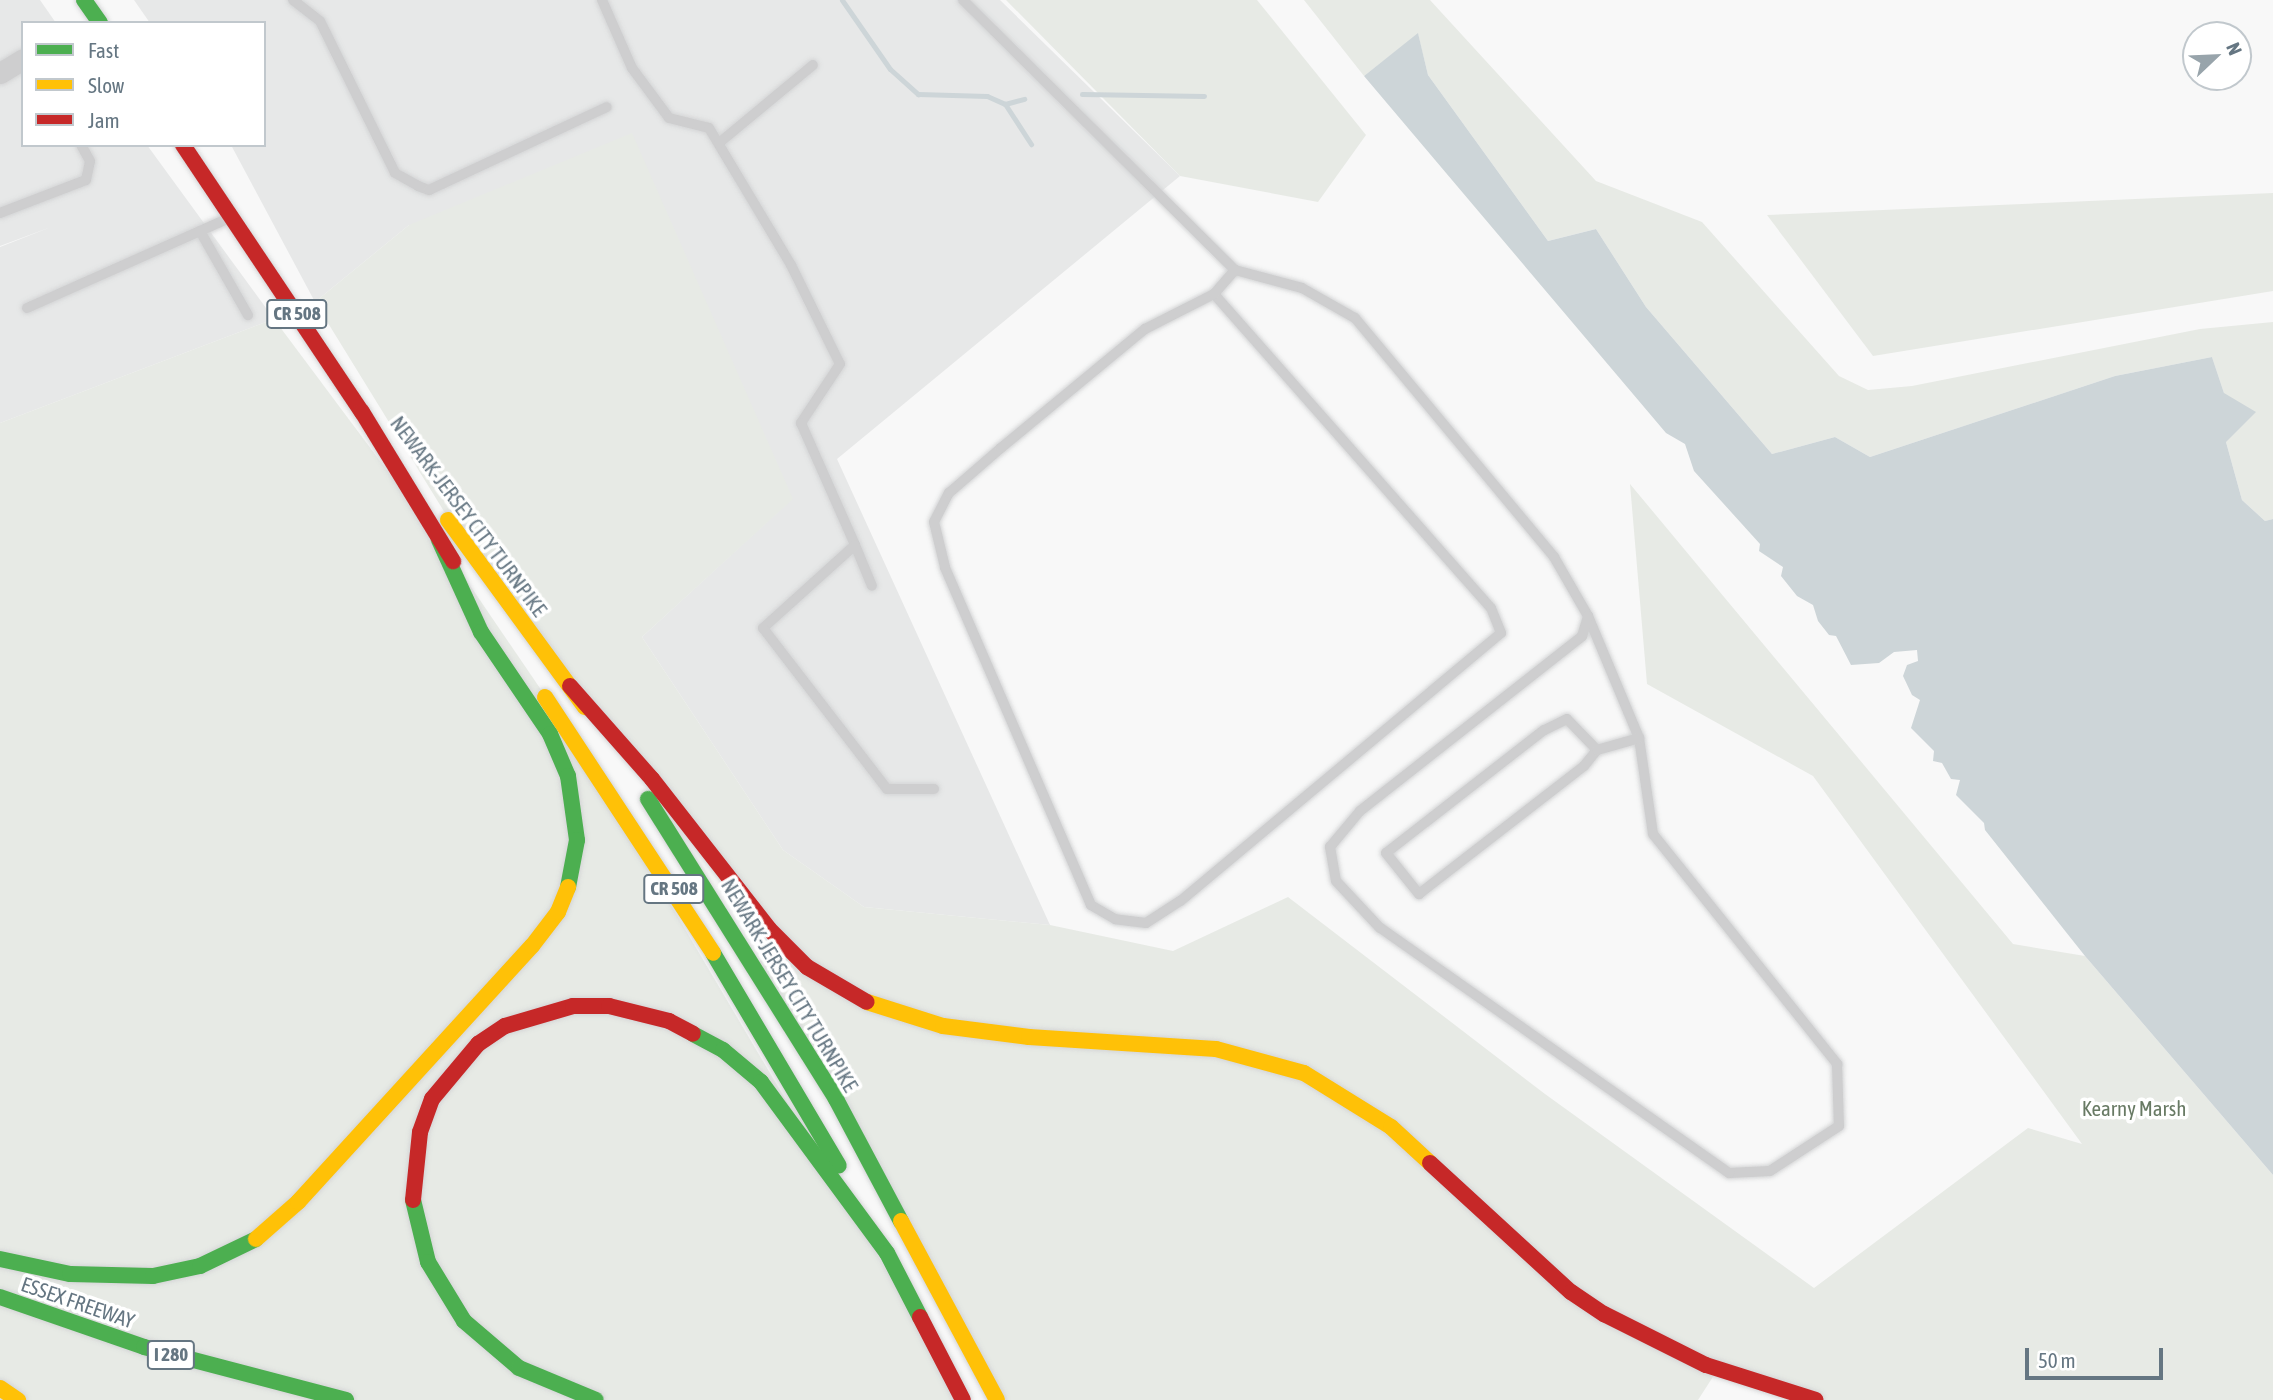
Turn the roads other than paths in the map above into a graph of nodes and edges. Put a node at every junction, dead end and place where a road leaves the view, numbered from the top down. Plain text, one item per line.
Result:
1 (293, 0) edge
2 (602, 0) edge
3 (963, 0) edge
4 (21, 60) edge
5 (813, 65) dead end
6 (0, 73) edge
7 (607, 107) dead end
8 (719, 143) junction
9 (82, 147) edge
10 (184, 147) edge
11 (0, 213) edge
12 (232, 217) junction
13 (200, 232) junction
14 (1235, 270) junction
15 (1214, 294) junction
16 (27, 308) dead end
17 (248, 316) dead end
18 (362, 412) junction
19 (439, 540) junction
20 (855, 545) junction
21 (872, 586) dead end
22 (1588, 616) junction
23 (570, 686) junction
24 (1639, 738) junction
25 (1597, 750) junction
26 (933, 789) dead end
27 (887, 1253) junction
28 (0, 1259) edge
29 (0, 1297) edge
30 (0, 1388) edge
31 (18, 1400) edge
32 (346, 1400) edge
33 (596, 1400) edge
34 (963, 1400) edge
35 (997, 1400) edge
36 (1816, 1400) edge

1 - 7 lane
2 - 8 lane
3 - 14 lane
4 - 6 street
5 - 8 lane
8 - 20 lane
9 - 11 lane
10 - 12 main road, CR 508
12 - 13 lane
12 - 18 main road, NEWARK-JERSEY CITY TURNPIKE / CR 508
13 - 16 lane
13 - 17 lane
14 - 15 lane
14 - 22 lane
15 - 15 lane
18 - 19 main road, NEWARK-JERSEY CITY TURNPIKE / CR 508
18 - 23 main road, NEWARK-JERSEY CITY TURNPIKE / CR 508
19 - 27 main road, NEWARK-JERSEY CITY TURNPIKE / CR 508
19 - 28 main road
20 - 21 lane
20 - 26 lane
22 - 24 lane
22 - 24 lane
23 - 35 main road, NEWARK-JERSEY CITY TURNPIKE / CR 508
23 - 36 main road
24 - 25 lane
25 - 25 lane
27 - 33 main road
27 - 34 main road, NEWARK-JERSEY CITY TURNPIKE / CR 508
29 - 32 main road, ESSEX FREEWAY / I 280
30 - 31 main road

